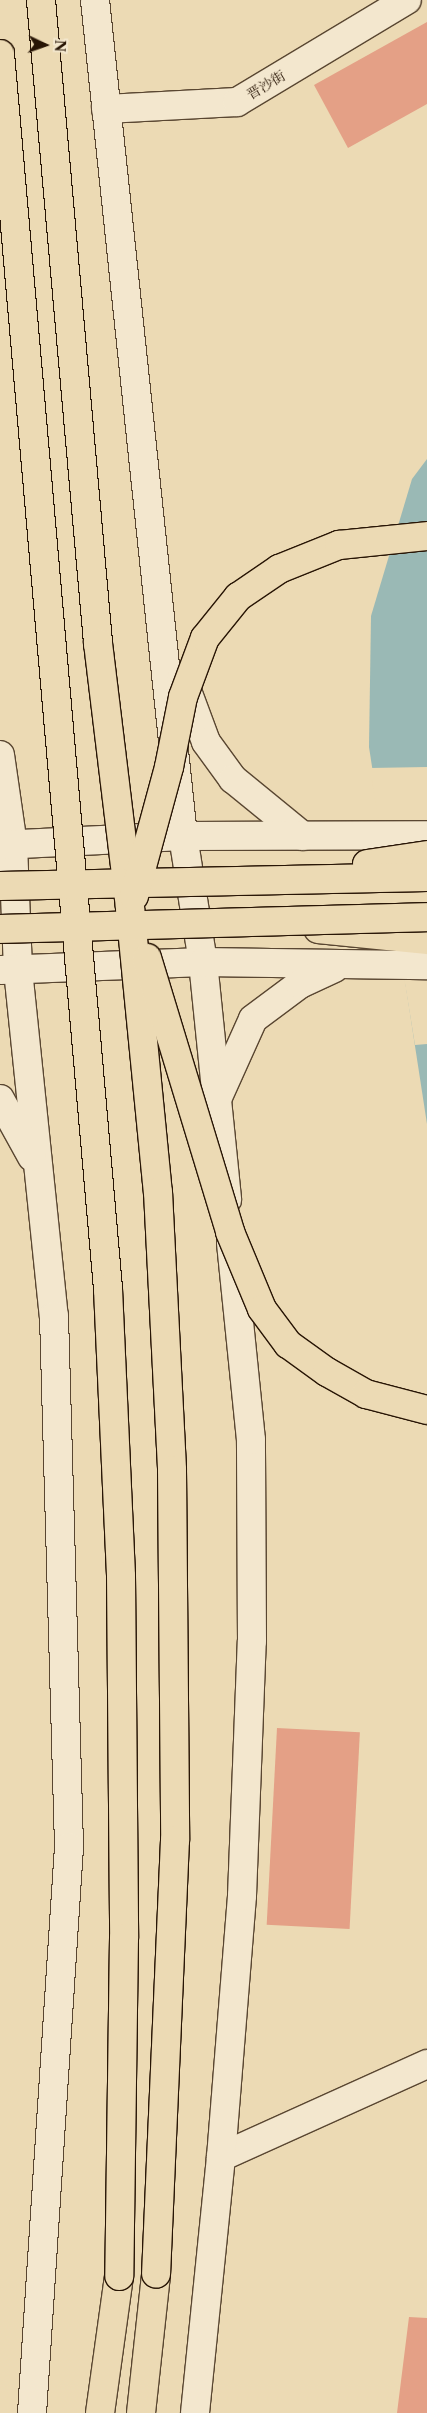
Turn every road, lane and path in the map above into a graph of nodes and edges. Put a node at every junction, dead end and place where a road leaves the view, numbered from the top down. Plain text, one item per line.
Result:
1 (41, 0) edge
2 (95, 0) edge
3 (407, 0) edge
4 (0, 54) edge
5 (106, 109) junction
6 (427, 536) edge
7 (158, 580) junction
8 (0, 755) edge
9 (427, 835) edge
10 (183, 836) junction
11 (304, 836) junction
12 (6, 845) edge
13 (427, 855) edge
14 (427, 877) edge
15 (240, 881) junction
16 (0, 886) edge
17 (130, 908) junction
18 (427, 917) edge
19 (245, 922) junction
20 (0, 928) edge
21 (427, 940) edge
22 (203, 962) junction
23 (352, 964) junction
24 (427, 965) edge
25 (9, 970) edge
26 (217, 1098) junction
27 (0, 1099) edge
28 (39, 1170) junction
29 (427, 1410) edge
30 (427, 2064) edge
31 (221, 2157) junction
32 (32, 2413) edge
33 (100, 2413) edge
34 (141, 2413) edge
35 (195, 2413) edge

1 - 17 main road, bridge
2 - 5 main road
3 - 5 main road, 晋沙街
4 - 33 main road, bridge
5 - 7 main road
6 - 17 main road, bridge
7 - 10 main road
7 - 11 main road
8 - 12 main road
9 - 11 main road
10 - 11 main road
10 - 12 main road
10 - 22 main road
12 - 25 main road
13 - 15 main road, bridge
14 - 15 main road, bridge
15 - 16 main road, bridge
17 - 29 main road, bridge
17 - 34 main road, bridge
18 - 19 main road, bridge
19 - 20 main road, bridge
19 - 21 main road, bridge
22 - 23 main road
22 - 25 main road
22 - 26 main road
23 - 24 main road
23 - 26 main road
25 - 28 main road
26 - 31 main road
27 - 28 main road
28 - 32 main road
30 - 31 main road
31 - 35 main road

